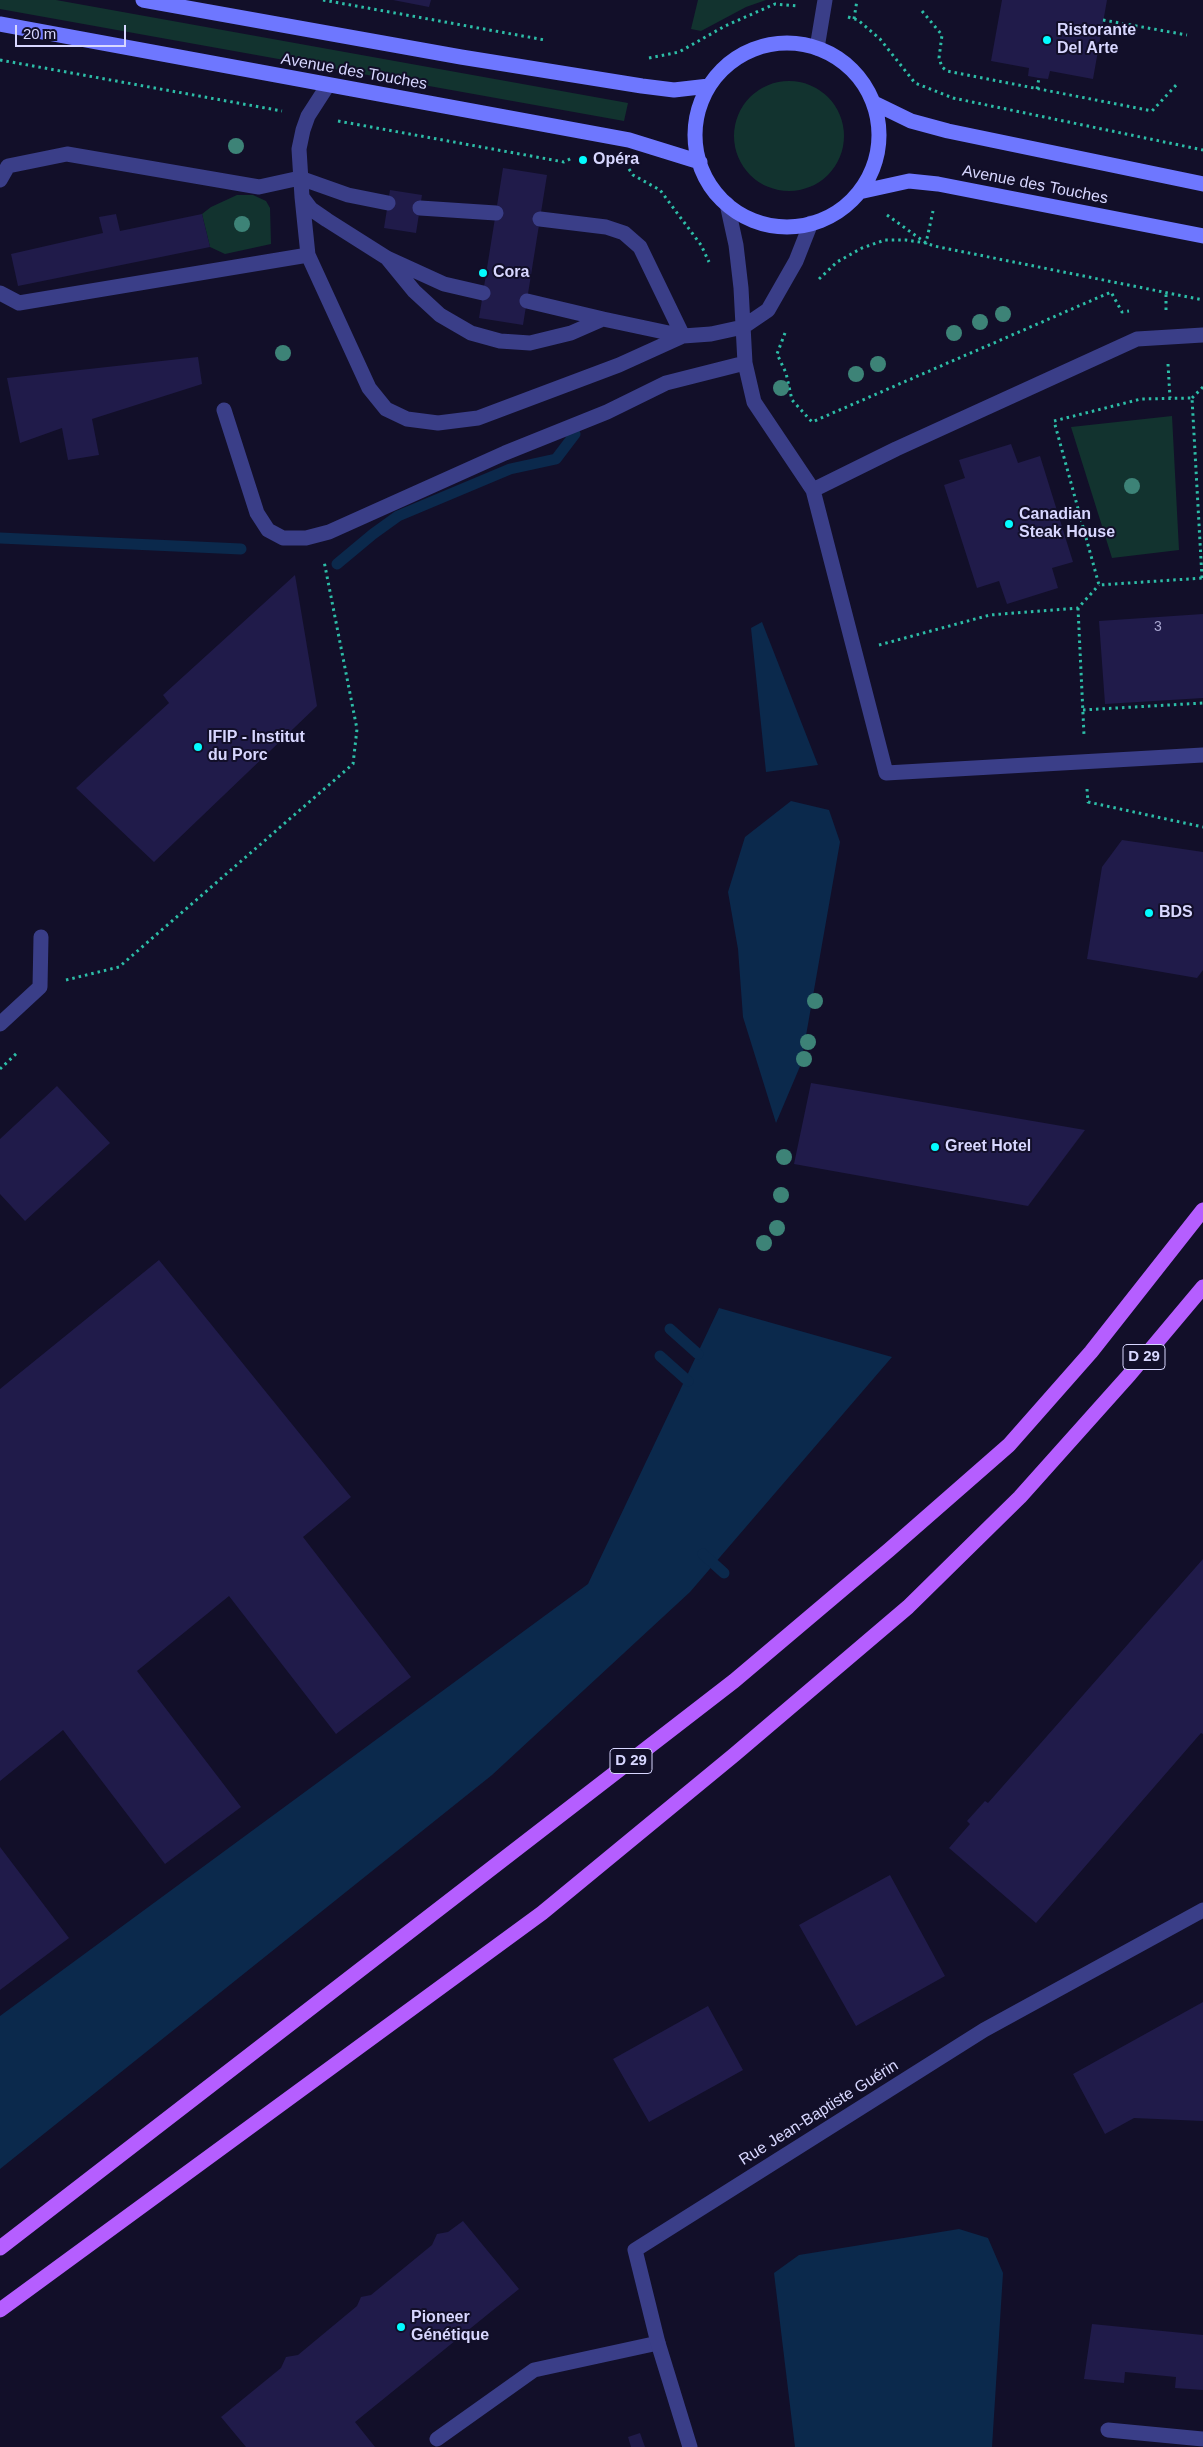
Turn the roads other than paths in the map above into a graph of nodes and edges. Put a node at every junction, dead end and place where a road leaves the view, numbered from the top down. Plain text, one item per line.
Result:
1 (143, 0) edge
2 (826, 0) edge
3 (0, 24) edge
4 (816, 48) junction
5 (328, 85) junction
6 (709, 86) junction
7 (874, 103) junction
8 (700, 162) junction
9 (300, 178) junction
10 (0, 180) edge
11 (1203, 184) edge
12 (860, 192) junction
13 (302, 197) junction
14 (388, 203) dead end
15 (727, 204) junction
16 (420, 208) dead end
17 (496, 213) dead end
18 (540, 219) dead end
19 (811, 223) junction
20 (1203, 236) edge
21 (308, 255) junction
22 (387, 258) junction
23 (0, 292) edge
24 (483, 293) dead end
25 (527, 301) dead end
26 (603, 319) junction
27 (743, 327) junction
28 (1203, 335) edge
29 (683, 336) junction
30 (745, 363) junction
31 (224, 410) dead end
32 (813, 490) junction
33 (1203, 755) edge
34 (41, 937) dead end
35 (0, 1024) edge
36 (1203, 1210) edge
37 (1203, 1287) edge
38 (1203, 1910) edge
39 (0, 2248) edge
40 (0, 2310) edge
41 (658, 2343) junction
42 (1108, 2430) dead end
43 (1203, 2439) edge
44 (437, 2440) dead end
45 (690, 2447) edge

1 - 6 street, Avenue des Touches
2 - 4 street
3 - 5 street, Avenue des Touches
4 - 6 street
4 - 7 street
5 - 8 street, Avenue des Touches
5 - 9 street
6 - 8 street
7 - 11 street
7 - 12 street
8 - 15 street
9 - 10 street
9 - 13 street
9 - 14 street
12 - 19 street
12 - 20 street, Avenue des Touches
13 - 21 street
13 - 22 street
15 - 19 street
15 - 27 street
16 - 17 street
18 - 29 street
19 - 27 street
21 - 23 street
21 - 29 street
22 - 24 street
22 - 26 street
25 - 26 street
26 - 29 street
27 - 29 street
27 - 30 street
28 - 32 street
30 - 31 street
30 - 32 street
32 - 33 street
34 - 35 street
36 - 39 main road, D 29
37 - 40 main road, D 29
38 - 41 street, Rue Jean-Baptiste Guérin
41 - 44 street
41 - 45 street, Rue Jean-Baptiste Guérin
42 - 43 street

